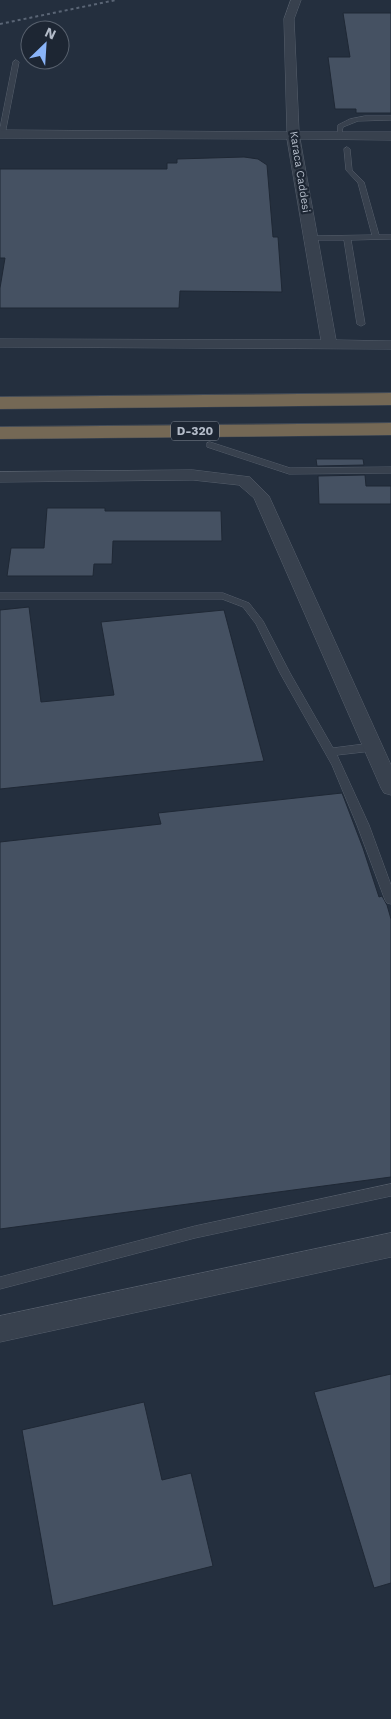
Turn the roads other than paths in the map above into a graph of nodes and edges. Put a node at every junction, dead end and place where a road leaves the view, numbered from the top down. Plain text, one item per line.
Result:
1 (296, 0) edge
2 (16, 62) dead end
3 (391, 118) edge
4 (1, 134) edge
5 (293, 135) junction
6 (339, 136) junction
7 (391, 136) edge
8 (347, 149) dead end
9 (347, 237) junction
10 (376, 237) junction
11 (391, 237) edge
12 (311, 238) junction
13 (361, 324) dead end
14 (0, 343) edge
15 (329, 345) junction
16 (391, 345) edge
17 (391, 399) edge
18 (0, 403) edge
19 (391, 412) edge
20 (0, 416) edge
21 (391, 429) edge
22 (0, 433) edge
23 (391, 443) edge
24 (210, 444) junction
25 (0, 446) edge
26 (391, 470) edge
27 (0, 477) edge
28 (0, 596) edge
29 (372, 747) junction
30 (331, 753) junction
31 (391, 788) edge
32 (391, 900) edge
33 (391, 1190) edge
34 (391, 1245) edge
35 (0, 1283) edge
36 (0, 1329) edge

1 - 5 street, Karaca Caddesi
2 - 4 lane
3 - 6 lane
4 - 5 street
5 - 6 street
5 - 12 street, Karaca Caddesi
6 - 7 street
8 - 10 lane
9 - 10 lane
9 - 12 lane
9 - 13 lane
10 - 11 lane
12 - 15 street, Karaca Caddesi
14 - 15 street
15 - 16 street
17 - 18 highway
19 - 20 highway, D-320
21 - 22 highway, D-320
23 - 24 highway
24 - 25 highway
24 - 26 lane
27 - 29 street
28 - 30 lane
29 - 30 lane
29 - 31 street
30 - 32 lane
33 - 35 lane
34 - 36 street

